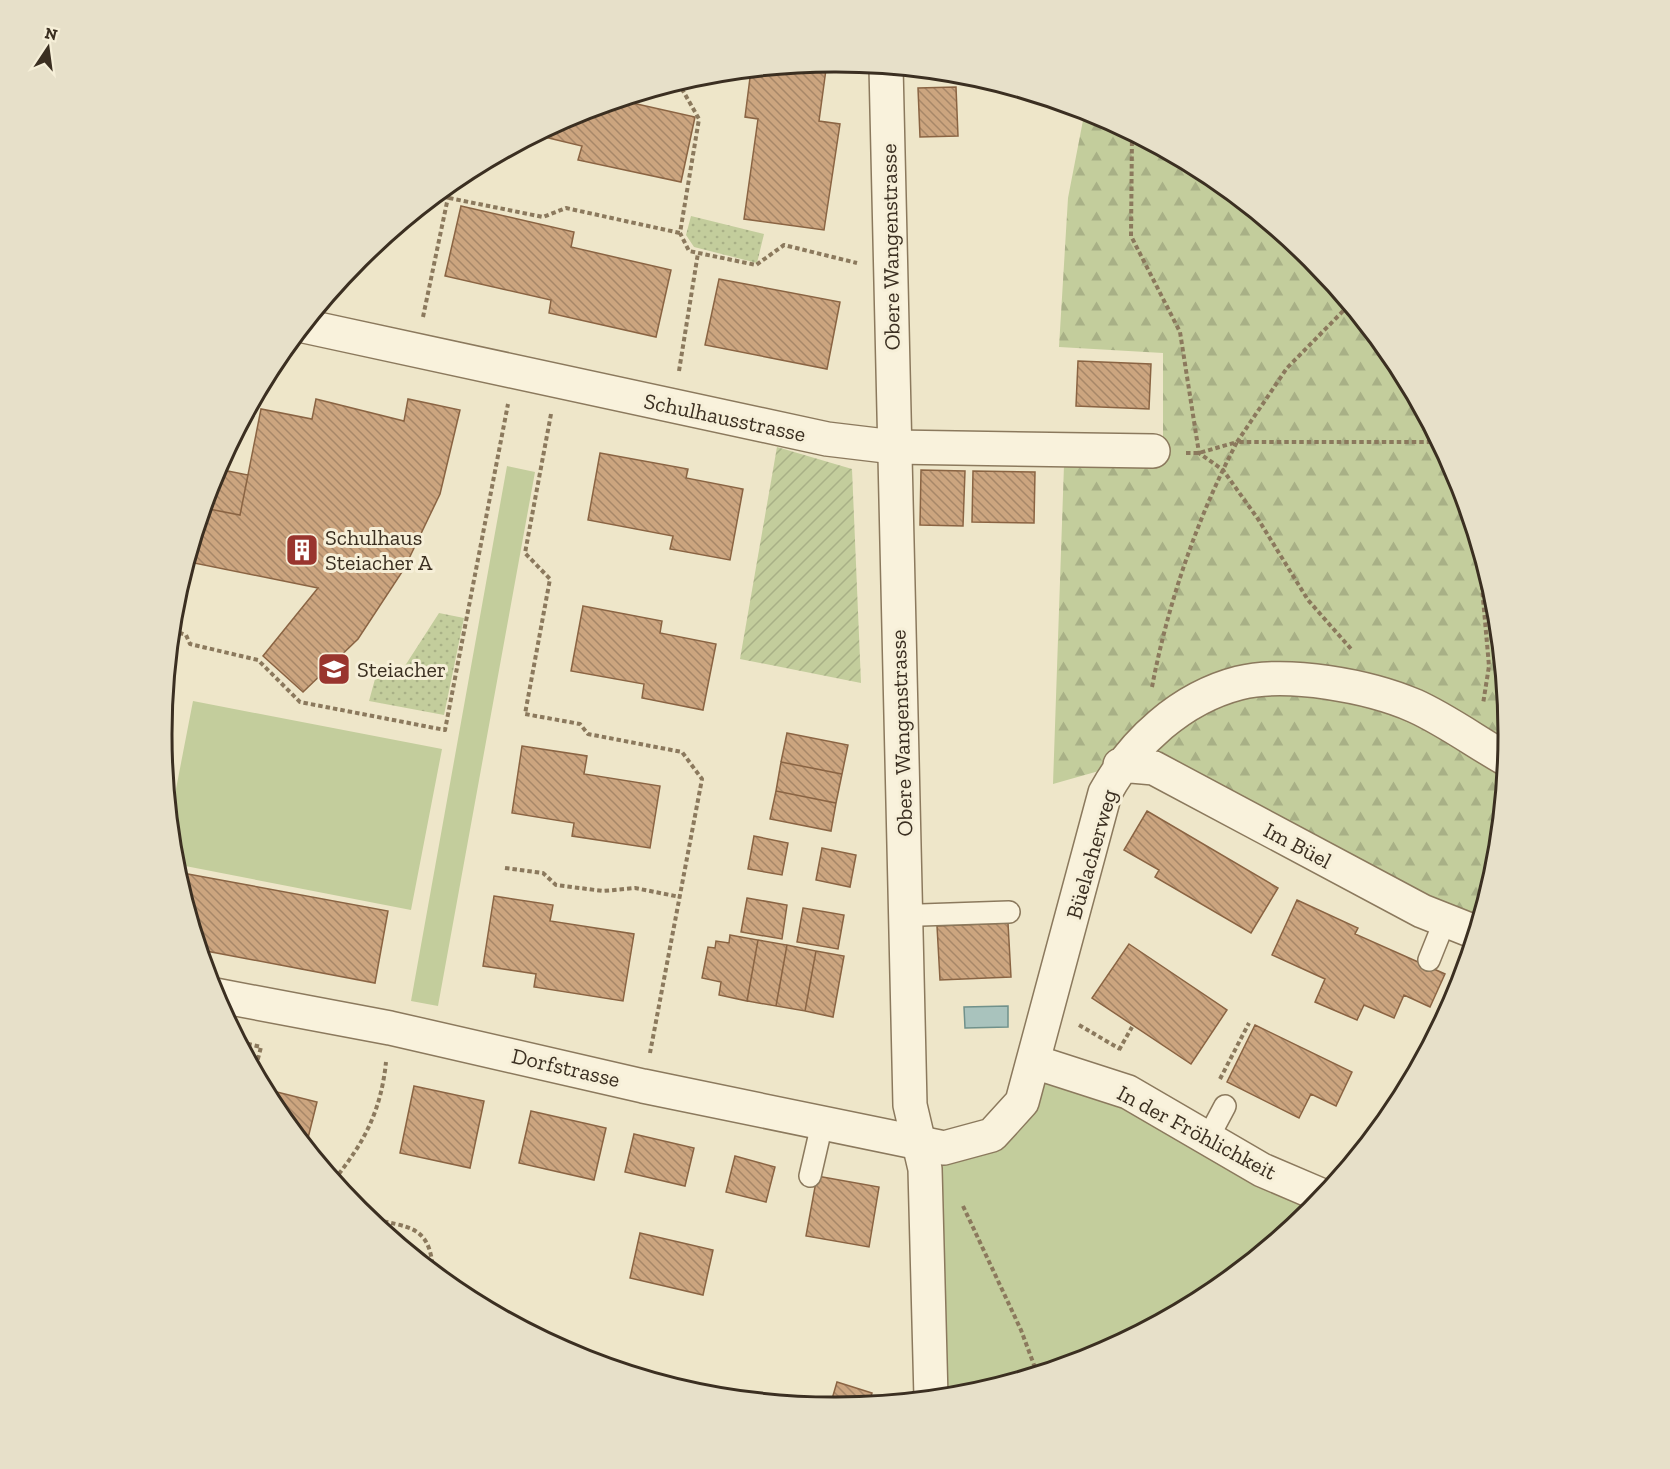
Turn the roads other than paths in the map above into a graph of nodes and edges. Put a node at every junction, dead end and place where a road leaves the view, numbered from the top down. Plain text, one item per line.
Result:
1 (885, 74) edge
2 (312, 328) edge
3 (894, 447) junction
4 (1153, 451) road end
5 (1497, 754) edge
6 (1120, 765) junction
7 (1009, 912) dead end
8 (907, 913) junction
9 (1445, 920) junction
10 (1468, 929) edge
11 (1429, 960) dead end
12 (227, 997) edge
13 (1035, 1062) junction
14 (1225, 1106) dead end
15 (822, 1124) junction
16 (1208, 1138) junction
17 (917, 1141) junction
18 (810, 1176) dead end
19 (1313, 1192) edge
20 (931, 1389) edge

1 - 3 street, Obere Wangenstrasse
2 - 3 street, Schulhausstrasse
3 - 4 street, Schulhausstrasse
3 - 8 street, Obere Wangenstrasse
5 - 6 street, Büelacherweg
6 - 9 street, Im Büel
6 - 13 street, Büelacherweg
7 - 8 lane
8 - 17 street, Obere Wangenstrasse
9 - 10 street, Im Büel
9 - 11 lane
12 - 15 street, Dorfstrasse
13 - 16 street, In der Fröhlichkeit
13 - 17 street, Büelacherweg
14 - 16 lane
15 - 17 street, Dorfstrasse
15 - 18 lane
16 - 19 street, In der Fröhlichkeit
17 - 20 street, Obere Wangenstrasse

